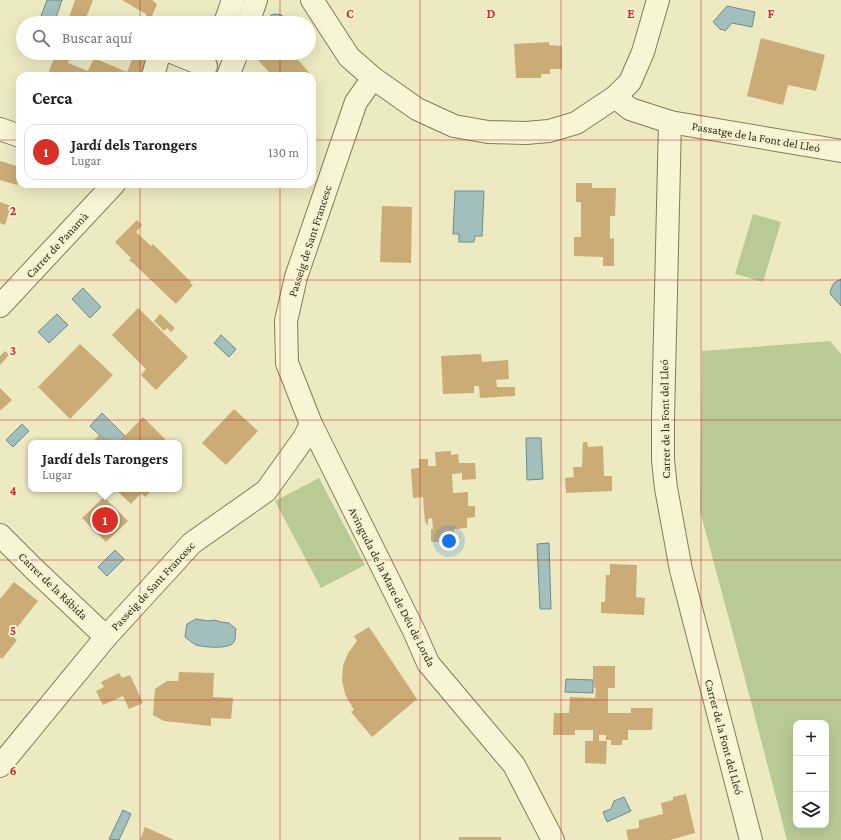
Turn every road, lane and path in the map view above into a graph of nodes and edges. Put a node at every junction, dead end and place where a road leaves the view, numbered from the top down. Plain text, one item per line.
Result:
1 (234, 0) edge
2 (256, 0) edge
3 (312, 0) edge
4 (658, 0) edge
5 (228, 16) edge
6 (250, 16) edge
7 (157, 60) edge
8 (193, 60) edge
9 (235, 60) edge
10 (206, 65) edge
11 (154, 72) edge
12 (230, 72) edge
13 (373, 78) junction
14 (615, 97) junction
15 (670, 122) junction
16 (0, 129) edge
17 (16, 135) edge
18 (841, 151) edge
19 (110, 188) edge
20 (0, 306) edge
21 (311, 424) junction
22 (0, 535) edge
23 (106, 637) junction
24 (0, 766) edge
25 (553, 840) edge
26 (751, 840) edge

1 - 5 street
2 - 6 street
3 - 13 street
4 - 14 street
7 - 11 street
8 - 10 street
9 - 12 street
13 - 14 street
13 - 21 street, Passeig de Sant Francesc
14 - 15 street
15 - 18 street, Passatge de la Font del Lleó
15 - 26 street, Carrer de la Font del Lleó
16 - 17 street
19 - 20 street, Carrer de Panamà
21 - 23 street, Passeig de Sant Francesc
21 - 25 street, Avinguda de la Mare de Déu de Lorda
22 - 23 street, Carrer de la Rábida
23 - 24 street, Passeig de Sant Francesc

